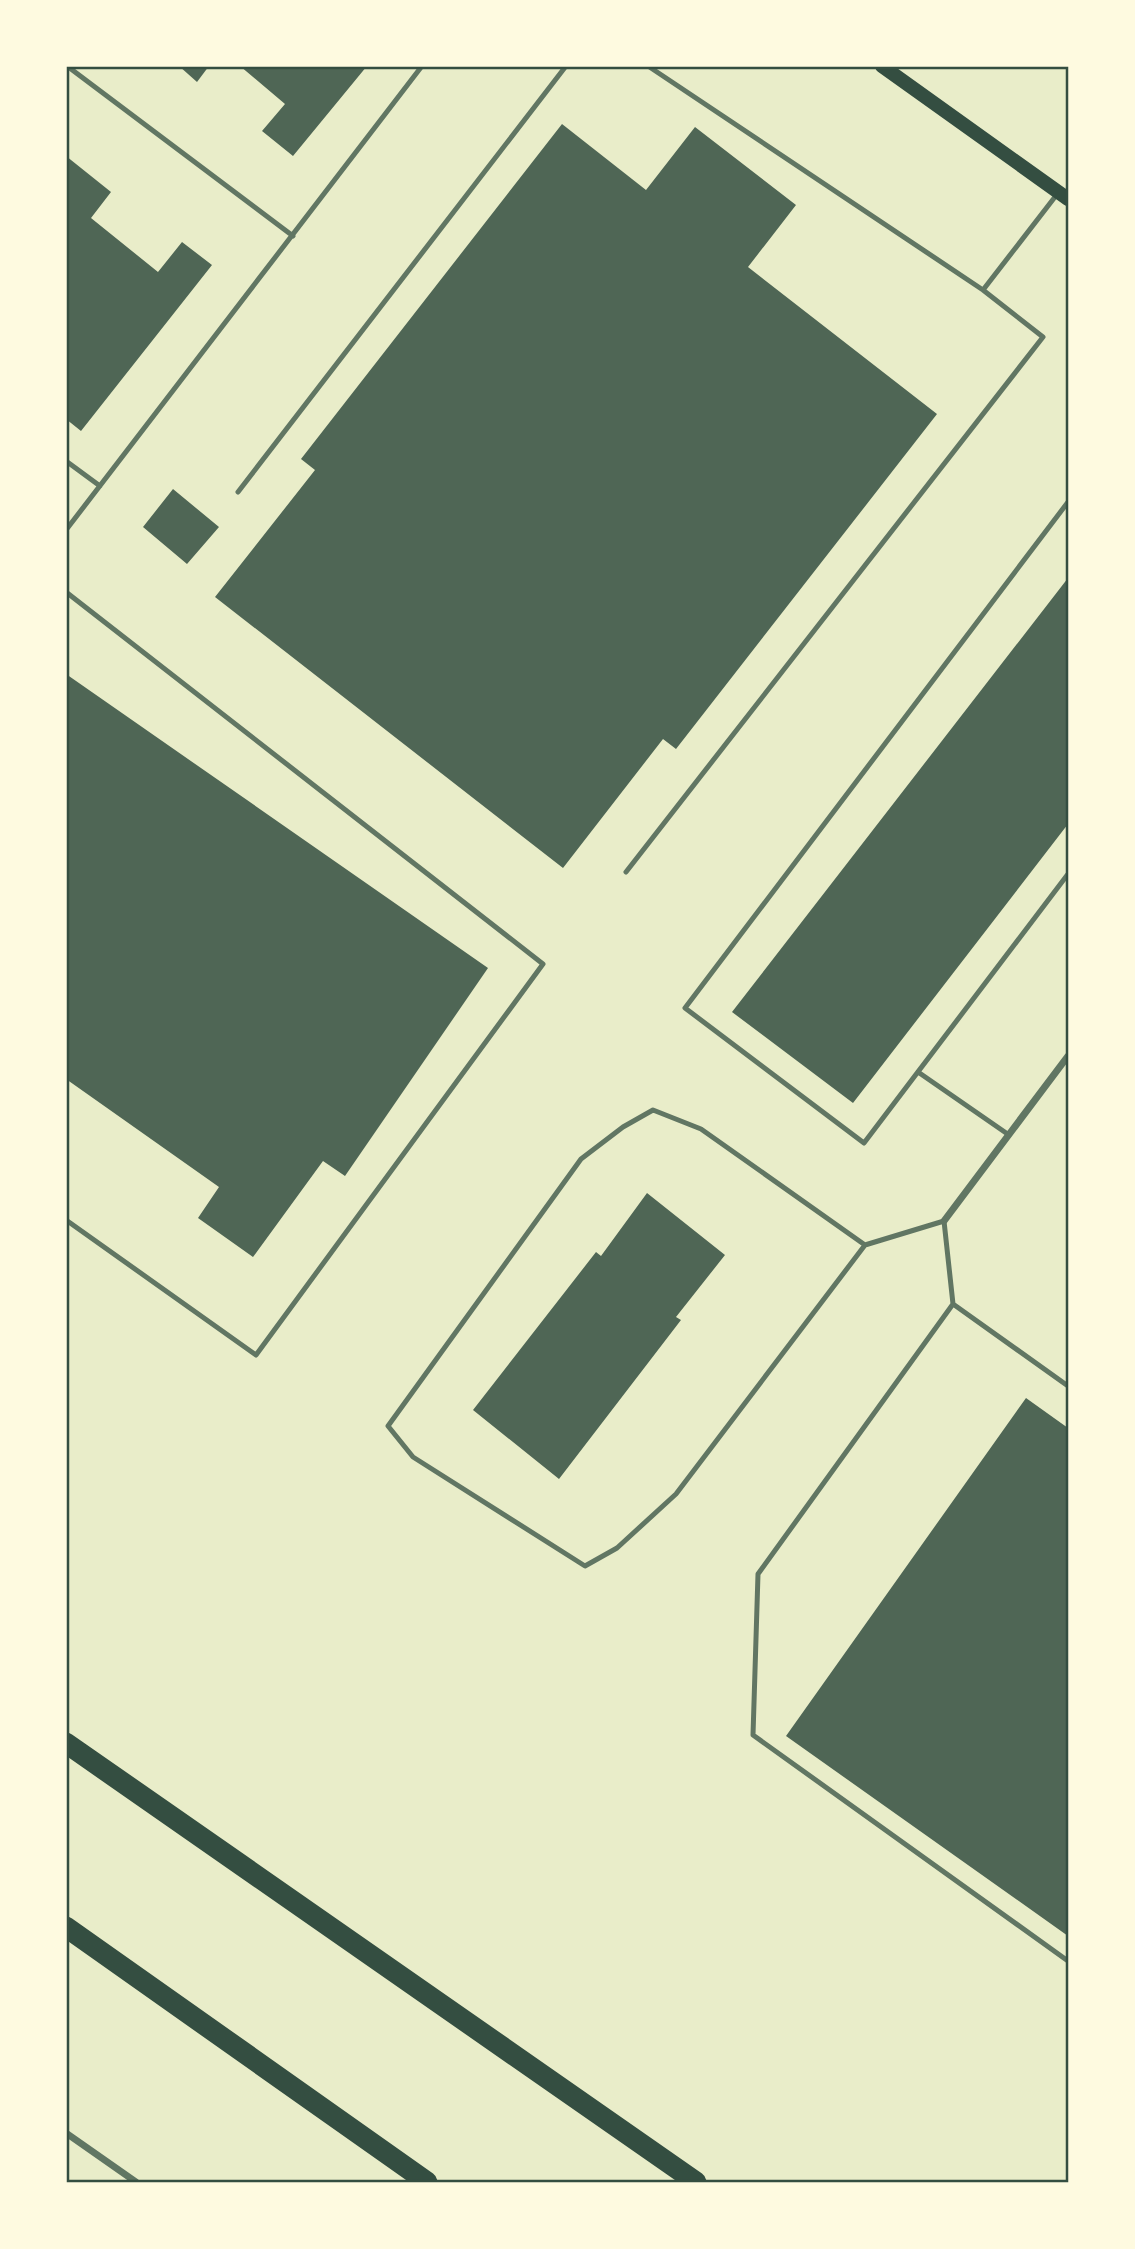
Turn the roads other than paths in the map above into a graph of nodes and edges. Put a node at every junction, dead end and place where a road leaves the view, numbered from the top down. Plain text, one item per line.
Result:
1 (67, 66) edge
2 (422, 66) edge
3 (566, 66) edge
4 (648, 66) edge
5 (882, 66) edge
6 (1064, 195) edge
7 (293, 236) junction
8 (983, 290) junction
9 (66, 461) edge
10 (100, 486) junction
11 (238, 492) dead end
12 (1069, 502) edge
13 (66, 530) edge
14 (66, 592) edge
15 (626, 872) dead end
16 (1069, 874) edge
17 (1069, 1056) edge
18 (918, 1072) junction
19 (1009, 1135) junction
20 (66, 1220) edge
21 (944, 1221) junction
22 (865, 1245) junction
23 (953, 1304) junction
24 (1069, 1386) edge
25 (66, 1744) edge
26 (66, 1927) edge
27 (1069, 1961) edge
28 (66, 2133) edge
29 (136, 2182) edge
30 (427, 2182) edge
31 (696, 2182) edge

1 - 7 lane
2 - 7 lane
3 - 11 lane
4 - 8 lane
5 - 6 main road
6 - 8 lane
7 - 10 lane
8 - 15 lane
9 - 10 lane
10 - 13 lane
12 - 18 lane
14 - 20 lane
16 - 18 lane
17 - 19 street
18 - 19 lane
19 - 21 street
21 - 22 lane
21 - 23 lane
22 - 22 lane
23 - 24 lane
23 - 27 lane
25 - 31 highway
26 - 30 highway
28 - 29 street

